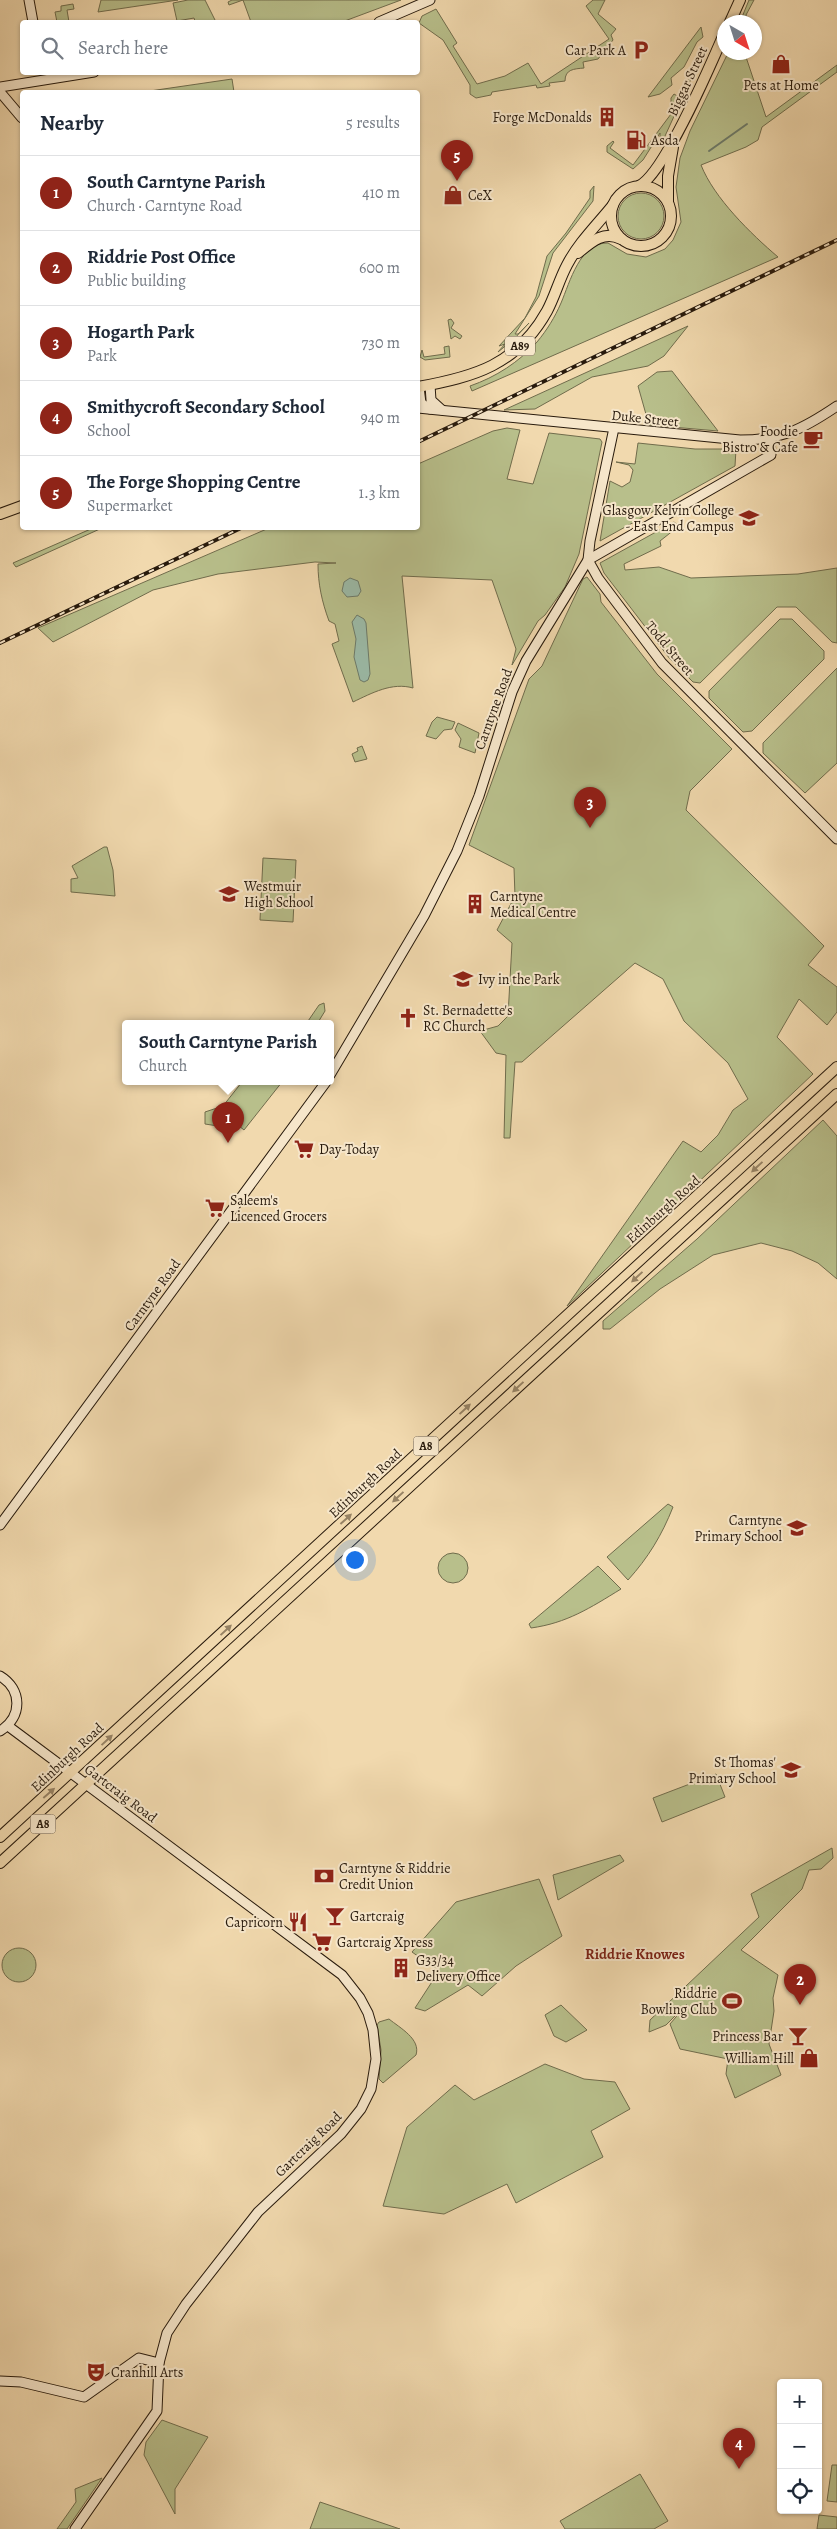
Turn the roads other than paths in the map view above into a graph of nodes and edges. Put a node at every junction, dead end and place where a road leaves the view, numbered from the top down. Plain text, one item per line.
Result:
1 (29, 0) edge
2 (430, 0) edge
3 (740, 0) edge
4 (733, 15) edge
5 (33, 20) edge
6 (384, 20) edge
7 (717, 49) edge
8 (55, 75) edge
9 (42, 76) edge
10 (0, 87) edge
11 (0, 92) edge
12 (20, 116) edge
13 (675, 140) junction
14 (639, 186) junction
15 (669, 203) junction
16 (613, 205) junction
17 (621, 239) junction
18 (570, 260) junction
19 (422, 386) edge
20 (837, 406) edge
21 (420, 408) edge
22 (430, 409) junction
23 (442, 410) junction
24 (614, 428) junction
25 (770, 438) junction
26 (20, 507) edge
27 (0, 514) edge
28 (588, 560) junction
29 (837, 839) edge
30 (837, 1067) edge
31 (334, 1068) edge
32 (324, 1085) edge
33 (837, 1094) edge
34 (0, 1525) edge
35 (0, 1676) edge
36 (4, 1728) edge
37 (72, 1773) junction
38 (86, 1785) junction
39 (0, 1837) edge
40 (0, 1863) edge
41 (159, 2363) junction
42 (0, 2381) edge
43 (75, 2529) edge

1 - 5 street
2 - 6 street
3 - 4 main road
7 - 13 main road, Biggar Street
8 - 9 street
9 - 10 street
11 - 12 street
13 - 14 main road, Biggar Street
13 - 15 main road, Biggar Street
14 - 15 main road
14 - 16 main road
15 - 17 main road
16 - 17 main road
16 - 18 main road, A89
17 - 18 main road, A89
18 - 19 main road, A89
19 - 22 street
19 - 23 street
20 - 25 street, Duke Street
21 - 22 street, Duke Street
22 - 23 street, Duke Street
23 - 24 street, Duke Street
24 - 25 street, Duke Street
24 - 28 street
25 - 28 street, Carntyne Road
26 - 27 main road
28 - 29 street, Todd Street
28 - 31 street, Carntyne Road
37 -> 30 main road, Edinburgh Road / A8
32 - 34 street, Carntyne Road
33 -> 38 main road, A8
35 - 36 street
36 - 37 street, Gartcraig Road
37 - 38 street, Gartcraig Road
39 -> 37 main road, Edinburgh Road / A8
38 - 40 main road, A8
38 - 41 street, Gartcraig Road
41 - 42 street
41 - 43 street, Gartcraig Road

